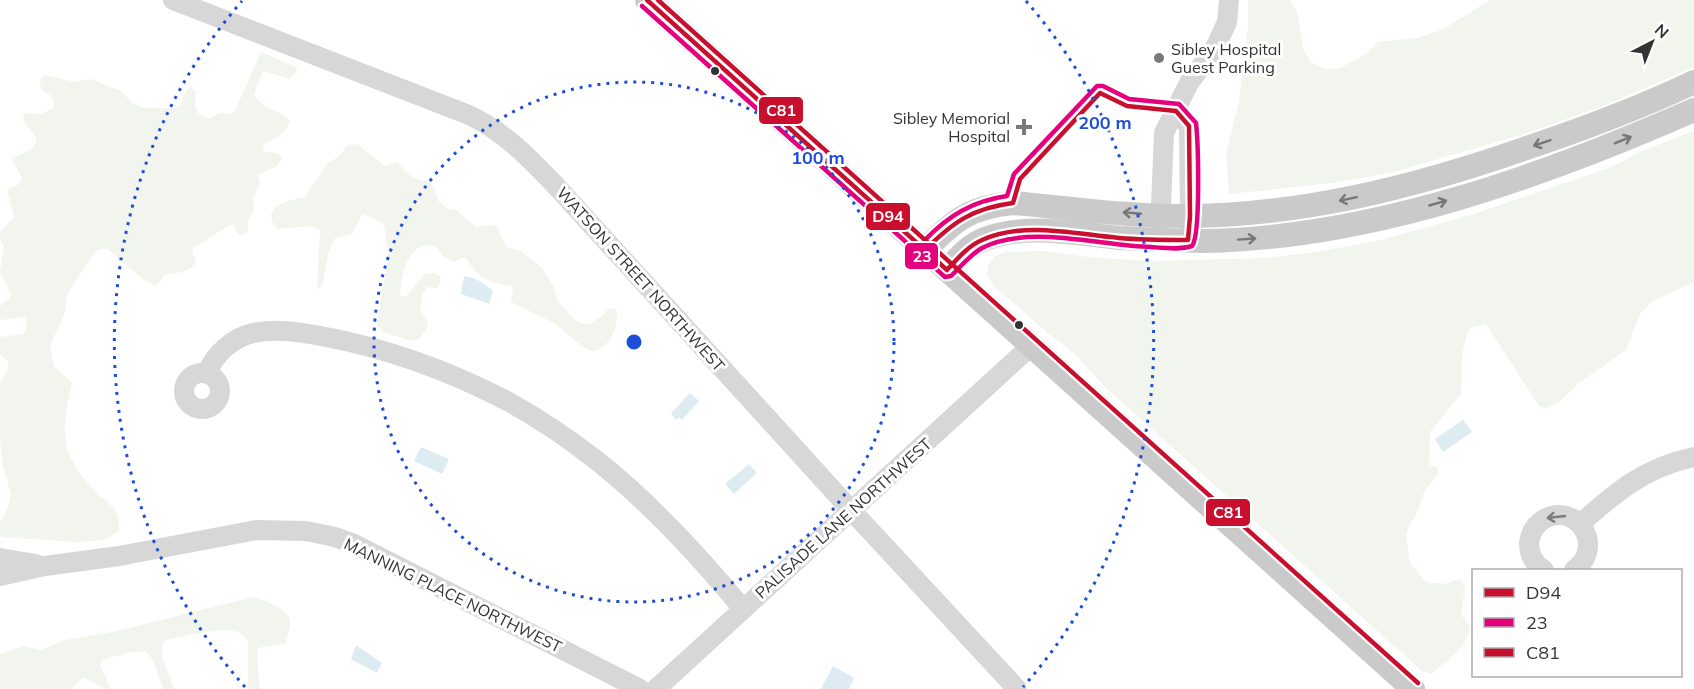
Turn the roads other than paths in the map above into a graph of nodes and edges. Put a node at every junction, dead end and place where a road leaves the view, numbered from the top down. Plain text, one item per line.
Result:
1 (173, 0) edge
2 (647, 0) edge
3 (1229, 0) edge
4 (1694, 82) edge
5 (1694, 110) edge
6 (1176, 111) junction
7 (1161, 216) junction
8 (1190, 216) junction
9 (1159, 240) junction
10 (1188, 240) junction
11 (925, 250) junction
12 (947, 270) junction
13 (1031, 346) junction
14 (207, 374) dead end
15 (1694, 457) edge
16 (851, 510) junction
17 (1580, 524) junction
18 (0, 558) edge
19 (45, 566) junction
20 (1542, 569) edge
21 (1575, 569) edge
22 (0, 576) edge
23 (743, 609) junction
24 (640, 689) edge
25 (656, 689) edge
26 (1017, 689) edge
27 (1413, 689) edge

1 - 16 street, WATSON STREET NORTHWEST
2 - 11 main road
3 - 6 street
4 -> 8 main road
10 -> 5 main road
6 - 7 street
6 - 8 street
7 - 8 main road
7 - 9 street
7 -> 11 main road
8 - 10 street
9 - 10 main road
9 - 12 main road
11 - 12 main road
12 - 13 main road
13 - 16 street, PALISADE LANE NORTHWEST
13 - 27 main road
14 - 23 street
15 - 17 street
16 - 23 street, PALISADE LANE NORTHWEST
16 - 26 street, WATSON STREET NORTHWEST
17 -> 20 street
17 - 21 street
18 - 19 street, MANNING PLACE NORTHWEST
19 - 22 street, MANNING PLACE NORTHWEST
19 - 24 street, MANNING PLACE NORTHWEST
23 - 25 street, PALISADE LANE NORTHWEST

